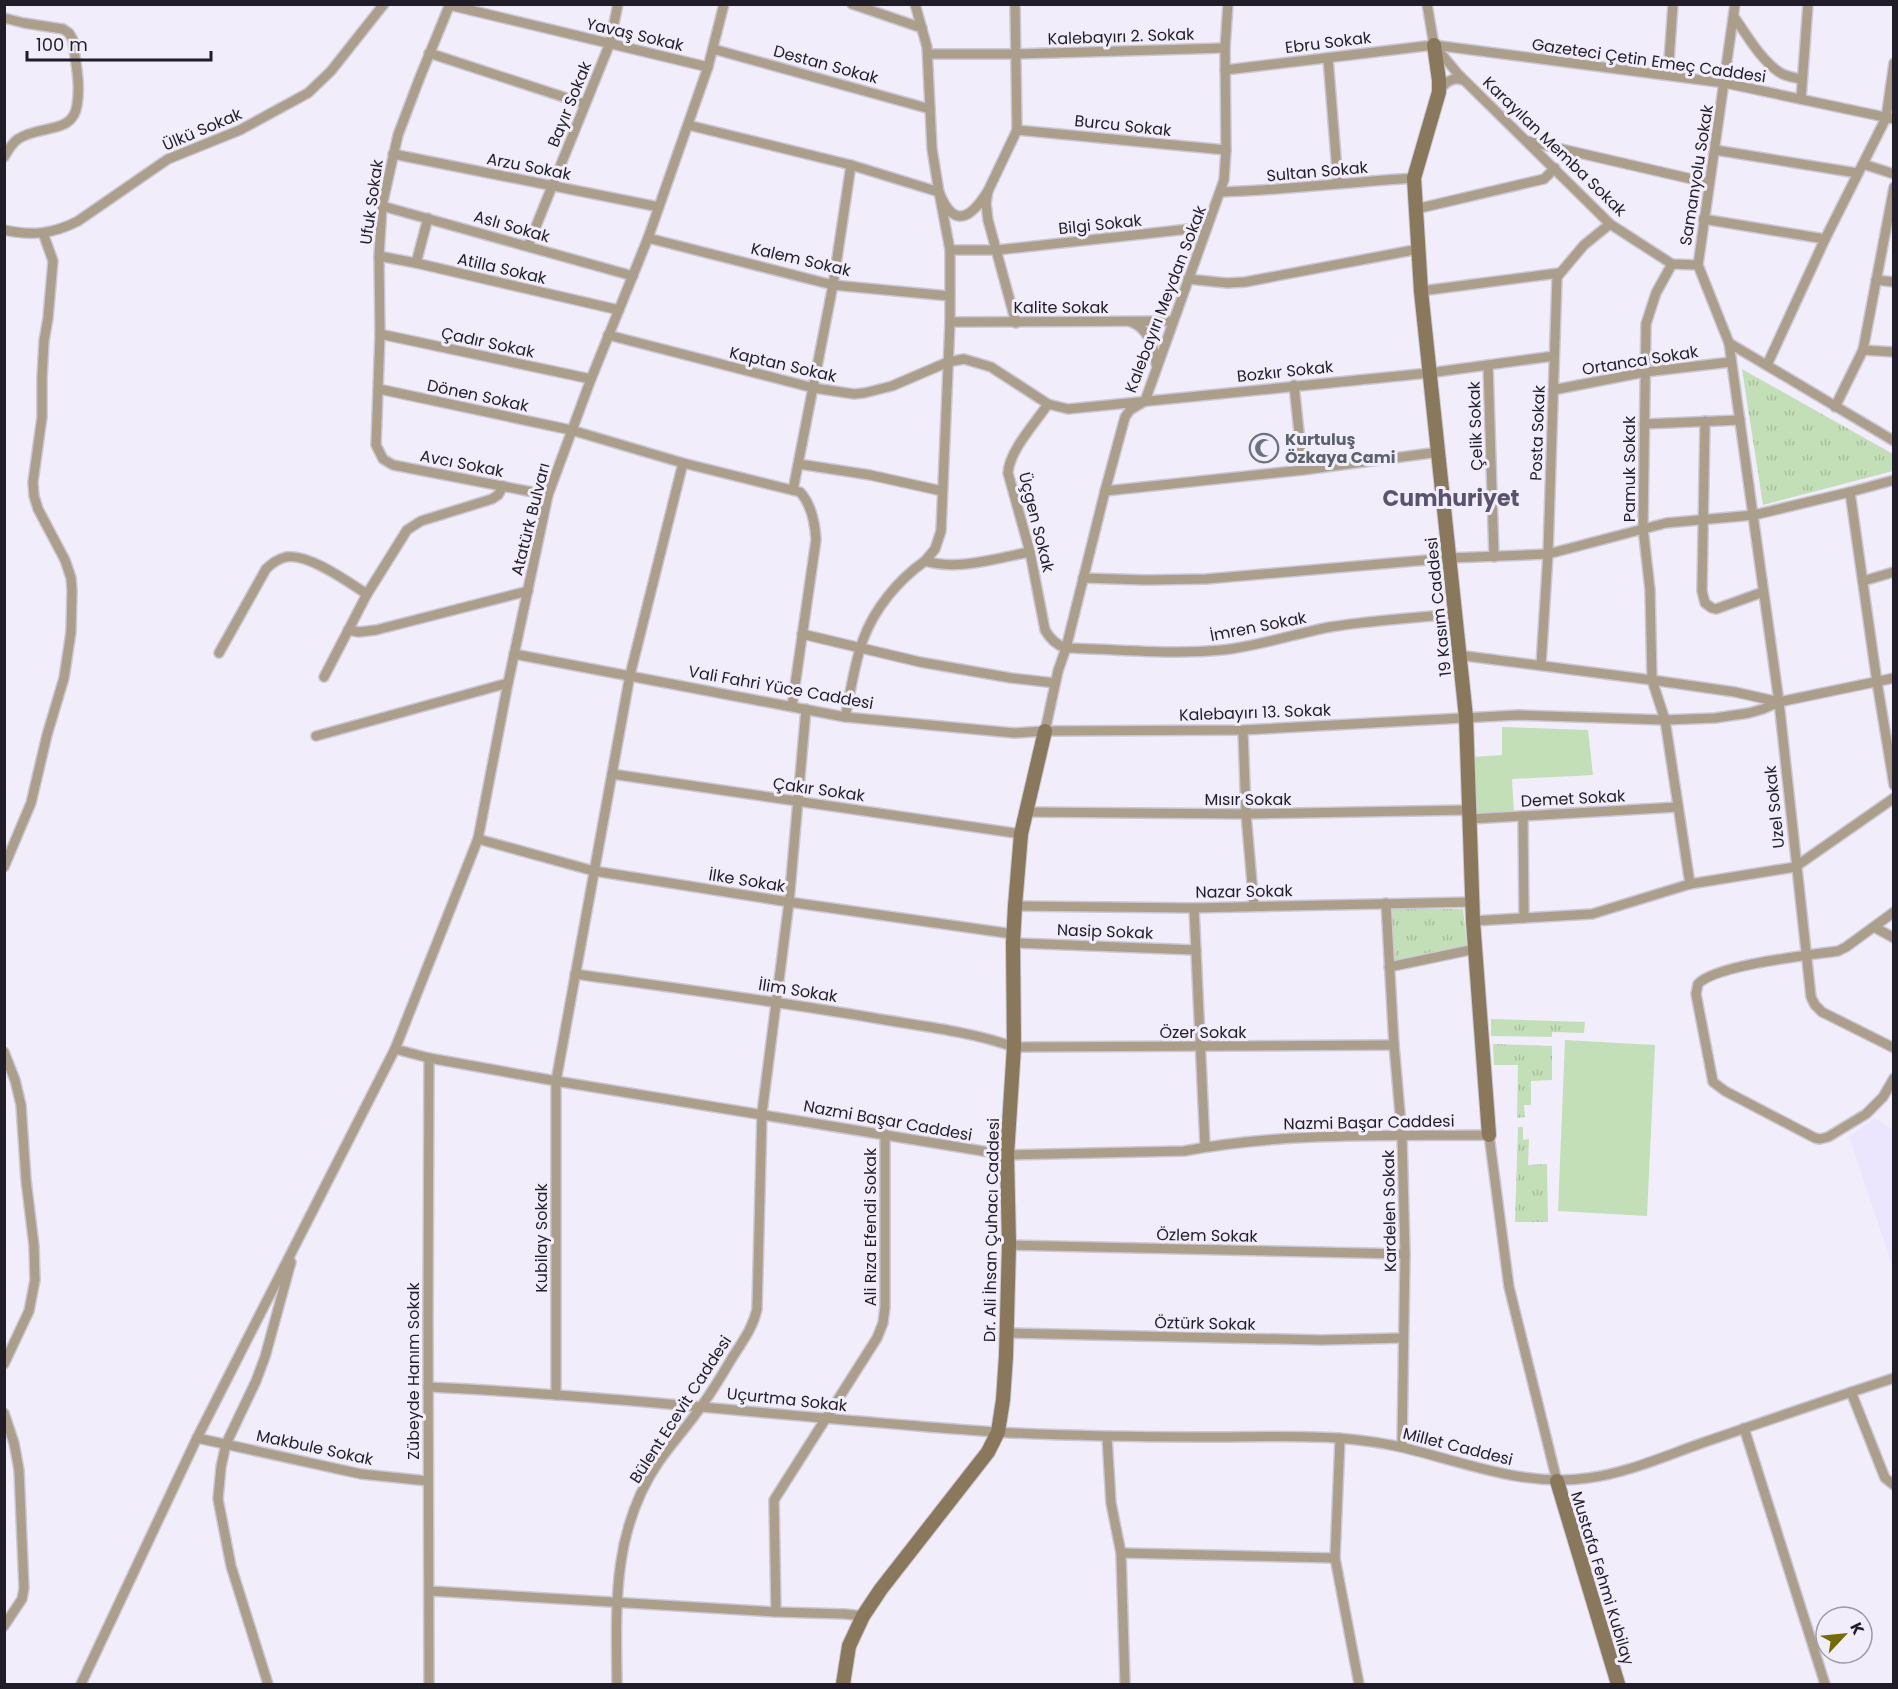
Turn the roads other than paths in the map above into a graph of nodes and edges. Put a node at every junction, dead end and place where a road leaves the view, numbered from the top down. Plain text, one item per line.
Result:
1 (384, 4) edge
2 (618, 4) edge
3 (723, 4) edge
4 (852, 4) edge
5 (915, 4) edge
6 (1015, 4) edge
7 (1228, 4) edge
8 (1427, 4) edge
9 (1673, 4) edge
10 (1735, 4) edge
11 (1808, 4) edge
12 (450, 5) edge
13 (1734, 17) junction
14 (4, 18) edge
15 (922, 28) junction
16 (610, 44) junction
17 (1434, 45) junction
18 (1225, 48) junction
19 (713, 49) junction
20 (429, 53) junction
21 (928, 54) junction
22 (1017, 54) junction
23 (1328, 58) junction
24 (1893, 63) edge
25 (708, 67) junction
26 (1225, 70) junction
27 (1668, 75) junction
28 (1802, 79) junction
29 (1464, 80) junction
30 (1725, 83) junction
31 (1439, 92) junction
32 (1801, 99) junction
33 (585, 104) junction
34 (930, 109) junction
35 (1890, 118) edge
36 (688, 125) junction
37 (1017, 129) junction
38 (1527, 141) junction
39 (1226, 150) junction
40 (1715, 150) junction
41 (393, 154) junction
42 (4, 157) edge
43 (850, 165) junction
44 (1555, 168) junction
45 (1860, 168) junction
46 (1893, 174) edge
47 (1414, 178) junction
48 (1338, 183) junction
49 (1709, 183) junction
50 (552, 185) junction
51 (1893, 187) edge
52 (988, 191) junction
53 (939, 192) junction
54 (1221, 192) junction
55 (382, 206) junction
56 (659, 207) junction
57 (1416, 209) junction
58 (960, 215) junction
59 (428, 218) junction
60 (1703, 219) junction
61 (945, 224) junction
62 (1610, 224) junction
63 (1207, 227) junction
64 (4, 230) edge
65 (43, 233) junction
66 (648, 238) junction
67 (1825, 239) junction
68 (528, 246) junction
69 (1419, 249) junction
70 (950, 250) junction
71 (997, 250) junction
72 (379, 256) junction
73 (416, 263) junction
74 (1672, 264) junction
75 (1698, 265) junction
76 (1559, 273) junction
77 (633, 276) junction
78 (1188, 279) junction
79 (1876, 280) junction
80 (1893, 282) edge
81 (833, 285) junction
82 (1421, 291) junction
83 (950, 296) junction
84 (619, 310) junction
85 (950, 321) junction
86 (1173, 321) junction
87 (1129, 322) junction
88 (1016, 323) junction
89 (380, 334) junction
90 (608, 335) junction
91 (1729, 343) junction
92 (1863, 350) junction
93 (1893, 352) edge
94 (1554, 356) junction
95 (948, 362) junction
96 (1731, 362) junction
97 (1488, 365) junction
98 (1767, 365) junction
99 (1156, 369) junction
100 (1645, 372) junction
101 (1429, 373) junction
102 (591, 380) junction
103 (1294, 385) junction
104 (814, 388) junction
105 (379, 389) junction
106 (1553, 390) junction
107 (1144, 401) junction
108 (1048, 404) junction
109 (1835, 407) junction
110 (1740, 420) junction
111 (1706, 421) junction
112 (1644, 424) junction
113 (571, 430) junction
114 (1893, 441) edge
115 (377, 450) joint
116 (1439, 453) junction
117 (683, 463) junction
118 (799, 464) junction
119 (1303, 470) junction
120 (1893, 480) edge
121 (503, 486) junction
122 (793, 490) junction
123 (942, 491) junction
124 (1105, 491) junction
125 (1850, 492) junction
126 (548, 495) junction
127 (1754, 515) junction
128 (1705, 519) junction
129 (1643, 528) junction
130 (1030, 552) junction
131 (1548, 554) junction
132 (1494, 557) junction
133 (1449, 558) junction
134 (925, 561) junction
135 (1893, 572) edge
136 (1083, 578) junction
137 (1863, 581) junction
138 (528, 591) junction
139 (1763, 592) junction
140 (367, 594) junction
141 (1454, 614) junction
142 (348, 630) junction
143 (802, 634) junction
144 (860, 647) junction
145 (1066, 648) junction
146 (219, 653) dead end
147 (514, 654) junction
148 (1458, 655) junction
149 (1541, 665) junction
150 (630, 675) junction
151 (324, 677) dead end
152 (1893, 678) edge
153 (1652, 680) junction
154 (1877, 682) junction
155 (508, 683) junction
156 (1055, 683) junction
157 (1779, 702) junction
158 (792, 706) junction
159 (806, 709) junction
160 (845, 717) junction
161 (1466, 717) junction
162 (1665, 720) junction
163 (1044, 730) junction
164 (1243, 730) junction
165 (316, 736) dead end
166 (612, 774) junction
167 (1893, 779) edge
168 (1893, 798) edge
169 (799, 801) junction
170 (1678, 807) junction
171 (1026, 812) junction
172 (1246, 814) junction
173 (1470, 814) junction
174 (1523, 816) junction
175 (1021, 834) junction
176 (478, 839) junction
177 (4, 867) edge
178 (1795, 867) junction
179 (594, 871) junction
180 (1690, 884) junction
181 (789, 902) junction
182 (1473, 902) junction
183 (1386, 903) junction
184 (1016, 906) junction
185 (1254, 906) junction
186 (1194, 908) junction
187 (1893, 912) edge
188 (1524, 918) junction
189 (1473, 921) junction
190 (1874, 927) junction
191 (1013, 938) junction
192 (1893, 938) edge
193 (1475, 949) junction
194 (1196, 950) junction
195 (1805, 955) junction
196 (1389, 967) junction
197 (575, 974) junction
198 (775, 1001) junction
199 (1394, 1045) junction
200 (1014, 1047) junction
201 (1200, 1047) junction
202 (1893, 1048) edge
203 (395, 1049) junction
204 (4, 1052) edge
205 (429, 1058) junction
206 (1893, 1078) edge
207 (556, 1080) junction
208 (762, 1113) junction
209 (885, 1134) junction
210 (1489, 1135) junction
211 (1402, 1136) junction
212 (1205, 1146) junction
213 (1007, 1155) junction
214 (297, 1242) junction
215 (1009, 1245) junction
216 (1406, 1254) junction
217 (1006, 1333) junction
218 (1403, 1338) junction
219 (4, 1364) edge
220 (1893, 1378) edge
221 (428, 1387) junction
222 (1851, 1392) junction
223 (556, 1395) junction
224 (702, 1406) junction
225 (4, 1413) edge
226 (825, 1419) junction
227 (1744, 1428) junction
228 (998, 1432) junction
229 (1107, 1437) junction
230 (197, 1438) junction
231 (1340, 1438) junction
232 (226, 1444) junction
233 (1402, 1447) junction
234 (428, 1480) junction
235 (1557, 1481) junction
236 (1893, 1485) edge
237 (1121, 1553) junction
238 (1335, 1558) junction
239 (429, 1591) junction
240 (616, 1602) junction
241 (776, 1612) junction
242 (863, 1616) junction
243 (4, 1626) edge
244 (81, 1684) edge
245 (268, 1684) edge
246 (429, 1684) edge
247 (617, 1684) edge
248 (843, 1684) edge
249 (1125, 1684) edge
250 (1359, 1684) edge
251 (1618, 1684) edge
252 (1825, 1684) edge

1 - 65 street, Ülkü Sokak
2 - 16 street, Bayır Sokak
3 - 19 street, Atatürk Bulvarı
4 - 15 street
5 - 15 street
6 - 22 street
7 - 18 street, Kalebayırı Meydan Sokak
8 - 17 street
9 - 27 street
10 - 13 street, Samanyolu Sokak
11 - 28 street
12 - 16 street, Yavaş Sokak
12 - 20 street, Ufuk Sokak
13 - 28 street
13 - 30 street, Samanyolu Sokak
14 - 42 street
15 - 21 street
16 - 25 street, Yavaş Sokak
16 - 33 street, Bayır Sokak
17 - 23 street, Ebru Sokak
17 - 27 street, Gazeteci Çetin Emeç Caddesi
17 - 29 street, Karayılan Memba Sokak
17 - 31 street, 19 Kasım Caddesi
18 - 22 street, Kalebayırı 2. Sokak
18 - 26 street, Kalebayırı Meydan Sokak
19 - 25 street, Atatürk Bulvarı
19 - 34 street, Destan Sokak
20 - 33 street
20 - 41 street, Ufuk Sokak
21 - 22 street, Kalebayırı 2. Sokak
21 - 34 street
22 - 37 street
23 - 26 street, Ebru Sokak
23 - 48 street
24 - 35 street
25 - 36 street, Atatürk Bulvarı
26 - 39 street, Kalebayırı Meydan Sokak
27 - 30 street, Gazeteci Çetin Emeç Caddesi
28 - 32 street
29 - 31 street
29 - 38 street, Karayılan Memba Sokak
30 - 32 street, Gazeteci Çetin Emeç Caddesi
30 - 40 street, Samanyolu Sokak
31 - 47 street, 19 Kasım Caddesi
32 - 35 street, Gazeteci Çetin Emeç Caddesi
33 - 50 street, Bayır Sokak
34 - 53 street
35 - 45 street
36 - 43 street
36 - 56 street, Atatürk Bulvarı
37 - 39 street, Burcu Sokak
37 - 52 street
38 - 44 street, Karayılan Memba Sokak
38 - 49 street
39 - 54 street, Kalebayırı Meydan Sokak
40 - 45 street
40 - 49 street, Samanyolu Sokak
41 - 50 street, Arzu Sokak
41 - 55 street, Ufuk Sokak
43 - 53 street
43 - 81 street
44 - 57 street
44 - 62 street, Karayılan Memba Sokak
45 - 46 street
45 - 67 street
47 - 48 street, Sultan Sokak
47 - 57 street, 19 Kasım Caddesi
48 - 54 street, Sultan Sokak
49 - 60 street, Samanyolu Sokak
50 - 56 street, Arzu Sokak
50 - 68 street, Bayır Sokak
51 - 79 street
52 - 58 street
52 - 71 street
53 - 58 street
53 - 61 street
54 - 63 street, Kalebayırı Meydan Sokak
55 - 59 street, Aslı Sokak
55 - 72 street, Ufuk Sokak
56 - 66 street, Atatürk Bulvarı
57 - 69 street, 19 Kasım Caddesi
58 - 61 street
58 - 71 street
59 - 68 street, Aslı Sokak
59 - 73 street
60 - 67 street
60 - 75 street, Samanyolu Sokak
61 - 70 street
62 - 74 street, Karayılan Memba Sokak
62 - 76 street
63 - 71 street, Bilgi Sokak
63 - 78 street, Kalebayırı Meydan Sokak
64 - 65 street, Ülkü Sokak
65 - 177 street
66 - 77 street, Atatürk Bulvarı
66 - 81 street, Kalem Sokak
67 - 98 street
68 - 77 street, Aslı Sokak
69 - 78 street
69 - 82 street, 19 Kasım Caddesi
70 - 71 street, Bilgi Sokak
70 - 83 street
71 - 88 street
72 - 73 street, Atilla Sokak
72 - 89 street, Ufuk Sokak
73 - 84 street, Atilla Sokak
74 - 75 street
74 - 100 street, Pamuk Sokak
75 - 91 street, Samanyolu Sokak
76 - 82 street
76 - 94 street, Posta Sokak
77 - 84 street, Atatürk Bulvarı
78 - 86 street, Kalebayırı Meydan Sokak
79 - 80 street
79 - 92 street
81 - 83 street, Kalem Sokak
81 - 104 street
82 - 101 street, 19 Kasım Caddesi
83 - 85 street
84 - 90 street, Atatürk Bulvarı
85 - 88 street, Kalite Sokak
85 - 95 street
86 - 87 street, Kalite Sokak
86 - 99 street, Kalebayırı Meydan Sokak
87 - 88 street, Kalite Sokak
87 - 99 street
89 - 102 street, Çadır Sokak
89 - 105 street, Ufuk Sokak
90 - 102 street, Atatürk Bulvarı
90 - 104 street, Kaptan Sokak
91 - 96 street, Samanyolu Sokak
91 - 98 street
92 - 93 street
92 - 109 street
94 - 97 street, Bozkır Sokak
94 - 106 street, Posta Sokak
95 - 104 street, Kaptan Sokak
95 - 108 street
95 - 123 street
96 - 100 street, Ortanca Sokak
96 - 110 street, Samanyolu Sokak
97 - 101 street, Bozkır Sokak
97 - 132 street, Çelik Sokak
98 - 109 street
99 - 107 street, Kalebayırı Meydan Sokak
100 - 106 street, Ortanca Sokak
100 - 112 street, Pamuk Sokak
101 - 103 street, Bozkır Sokak
101 - 116 street, 19 Kasım Caddesi
102 - 113 street, Atatürk Bulvarı
103 - 107 street, Bozkır Sokak
103 - 119 street
104 - 118 street
105 - 113 street, Dönen Sokak
105 - 115 street, Ufuk Sokak
106 - 131 street, Posta Sokak
107 - 108 street, Bozkır Sokak
107 - 124 street, Kalebayırı Meydan Sokak
108 - 130 street, Üçgen Sokak
109 - 114 street
110 - 111 street
110 - 127 street, Samanyolu Sokak
111 - 112 street
111 - 128 street
112 - 129 street, Pamuk Sokak
113 - 117 street, Dönen Sokak
113 - 126 street, Atatürk Bulvarı
115 - 121 street, Avcı Sokak
116 - 119 street
116 - 133 street, 19 Kasım Caddesi
117 - 122 street, Dönen Sokak
117 - 150 street, Kubilay Sokak
118 - 122 street
118 - 123 street
119 - 124 street
120 - 125 street
121 - 126 street, Avcı Sokak
121 - 140 street
122 - 143 street
123 - 134 street
124 - 136 street, Kalebayırı Meydan Sokak
125 - 127 street
125 - 137 street
126 - 138 street, Atatürk Bulvarı
127 - 128 street
127 - 139 street, Uzel Sokak
128 - 129 street
128 - 139 street
129 - 131 street
129 - 153 street, Pamuk Sokak
130 - 134 street
130 - 145 street, Üçgen Sokak
131 - 132 street
131 - 149 street, Posta Sokak
132 - 133 street
133 - 136 street
133 - 141 street, 19 Kasım Caddesi
134 - 144 street
135 - 137 street
136 - 145 street, Kalebayırı Meydan Sokak
137 - 154 street
138 - 142 street
138 - 147 street, Atatürk Bulvarı
139 - 157 street, Uzel Sokak
140 - 142 street
140 - 146 street
141 - 145 street, İmren Sokak
141 - 148 street, 19 Kasım Caddesi
142 - 151 street
143 - 144 street
143 - 158 street
144 - 156 street
144 - 160 street
145 - 156 street, Kalebayırı Meydan Sokak
147 - 150 street, Vali Fahri Yüce Caddesi
147 - 155 street, Atatürk Bulvarı
148 - 149 street
148 - 161 street, 19 Kasım Caddesi
149 - 153 street
150 - 158 street, Vali Fahri Yüce Caddesi
150 - 166 street, Kubilay Sokak
152 - 154 street, Kalebayırı 13. Sokak
153 - 157 street
153 - 162 street, Pamuk Sokak
154 - 157 street, Kalebayırı 13. Sokak
154 - 167 street
155 - 165 street
155 - 176 street, Atatürk Bulvarı
156 - 163 street, Kalebayırı Meydan Sokak
157 - 162 street, Kalebayırı 13. Sokak
157 - 178 street, Uzel Sokak
158 - 159 street, Vali Fahri Yüce Caddesi
159 - 160 street, Vali Fahri Yüce Caddesi
159 - 169 street, Bülent Ecevit Caddesi
160 - 163 street, Vali Fahri Yüce Caddesi
161 - 162 street, Kalebayırı 13. Sokak
161 - 164 street, Kalebayırı 13. Sokak
161 - 173 street, 19 Kasım Caddesi
162 - 170 street, Pamuk Sokak
163 - 164 street, Kalebayırı 13. Sokak
163 - 171 street, Dr. Ali İhsan Çuhacı Caddesi
164 - 172 street
166 - 169 street, Çakır Sokak
166 - 179 street, Kubilay Sokak
168 - 178 street
169 - 175 street, Çakır Sokak
169 - 181 street, Bülent Ecevit Caddesi
170 - 174 street, Demet Sokak
170 - 180 street, Pamuk Sokak
171 - 172 street, Mısır Sokak
171 - 175 street, Dr. Ali İhsan Çuhacı Caddesi
172 - 173 street, Mısır Sokak
172 - 185 street
173 - 174 street, Demet Sokak
173 - 182 street, 19 Kasım Caddesi
174 - 188 street
175 - 184 street, Dr. Ali İhsan Çuhacı Caddesi
176 - 179 street, İlke Sokak
176 - 203 street, Atatürk Bulvarı
178 - 180 street
178 - 195 street, Uzel Sokak
179 - 181 street, İlke Sokak
179 - 197 street, Kubilay Sokak
180 - 188 street
181 - 191 street, İlke Sokak
181 - 198 street, Bülent Ecevit Caddesi
182 - 183 street, Nazar Sokak
182 - 189 street, 19 Kasım Caddesi
183 - 185 street, Nazar Sokak
183 - 196 street, Kardelen Sokak
184 - 186 street, Nazar Sokak
184 - 191 street, Dr. Ali İhsan Çuhacı Caddesi
185 - 186 street, Nazar Sokak
186 - 194 street
187 - 190 street
188 - 189 street
189 - 193 street, 19 Kasım Caddesi
190 - 192 street
190 - 195 street
191 - 194 street, Nasip Sokak
191 - 200 street, Dr. Ali İhsan Çuhacı Caddesi
193 - 196 street
193 - 210 street, 19 Kasım Caddesi
194 - 201 street
195 - 202 street, Uzel Sokak
195 - 206 street
196 - 199 street, Kardelen Sokak
197 - 198 street, İlim Sokak
197 - 207 street, Kubilay Sokak
198 - 200 street, İlim Sokak
198 - 208 street, Bülent Ecevit Caddesi
199 - 201 street, Özer Sokak
199 - 211 street, Kardelen Sokak
200 - 201 street, Özer Sokak
200 - 213 street, Dr. Ali İhsan Çuhacı Caddesi
201 - 212 street
203 - 205 street, Nazmi Başar Caddesi
203 - 214 street, Atatürk Bulvarı
204 - 219 street
205 - 207 street, Nazmi Başar Caddesi
205 - 221 street, Zübeyde Hanım Sokak
207 - 208 street, Nazmi Başar Caddesi
207 - 223 street, Kubilay Sokak
208 - 209 street, Nazmi Başar Caddesi
208 - 224 street, Bülent Ecevit Caddesi
209 - 213 street, Nazmi Başar Caddesi
209 - 226 street, Ali Rıza Efendi Sokak
210 - 211 street, Nazmi Başar Caddesi
210 - 235 street
211 - 212 street, Nazmi Başar Caddesi
211 - 216 street, Kardelen Sokak
212 - 213 street, Nazmi Başar Caddesi
213 - 215 street, Dr. Ali İhsan Çuhacı Caddesi
214 - 230 street
214 - 232 street
215 - 216 street, Özlem Sokak
215 - 217 street, Dr. Ali İhsan Çuhacı Caddesi
216 - 218 street, Kardelen Sokak
217 - 218 street, Öztürk Sokak
217 - 228 street, Dr. Ali İhsan Çuhacı Caddesi
218 - 233 street, Kardelen Sokak
220 - 222 street, Millet Caddesi
221 - 223 street, Uçurtma Sokak
221 - 234 street, Zübeyde Hanım Sokak
222 - 227 street, Millet Caddesi
222 - 236 street
223 - 224 street, Uçurtma Sokak
224 - 226 street, Uçurtma Sokak
224 - 240 street, Bülent Ecevit Caddesi
225 - 243 street
226 - 228 street, Uçurtma Sokak
226 - 241 street, Ali Rıza Efendi Sokak
227 - 235 street, Millet Caddesi
227 - 252 street
228 - 229 street, Millet Caddesi
228 - 242 street, Dr. Ali İhsan Çuhacı Caddesi
229 - 231 street, Millet Caddesi
229 - 237 street
230 - 232 street, Makbule Sokak
230 - 244 street
231 - 233 street, Millet Caddesi
231 - 238 street
232 - 234 street, Makbule Sokak
232 - 245 street
233 - 235 street, Millet Caddesi
234 - 239 street, Zübeyde Hanım Sokak
235 - 251 street, Mustafa Fehmi Kubilay
237 - 238 street
237 - 249 street
238 - 250 street
239 - 240 street
239 - 246 street, Zübeyde Hanım Sokak
240 - 241 street
240 - 247 street, Bülent Ecevit Caddesi
241 - 242 street
242 - 248 street, Dr. Ali İhsan Çuhacı Caddesi

